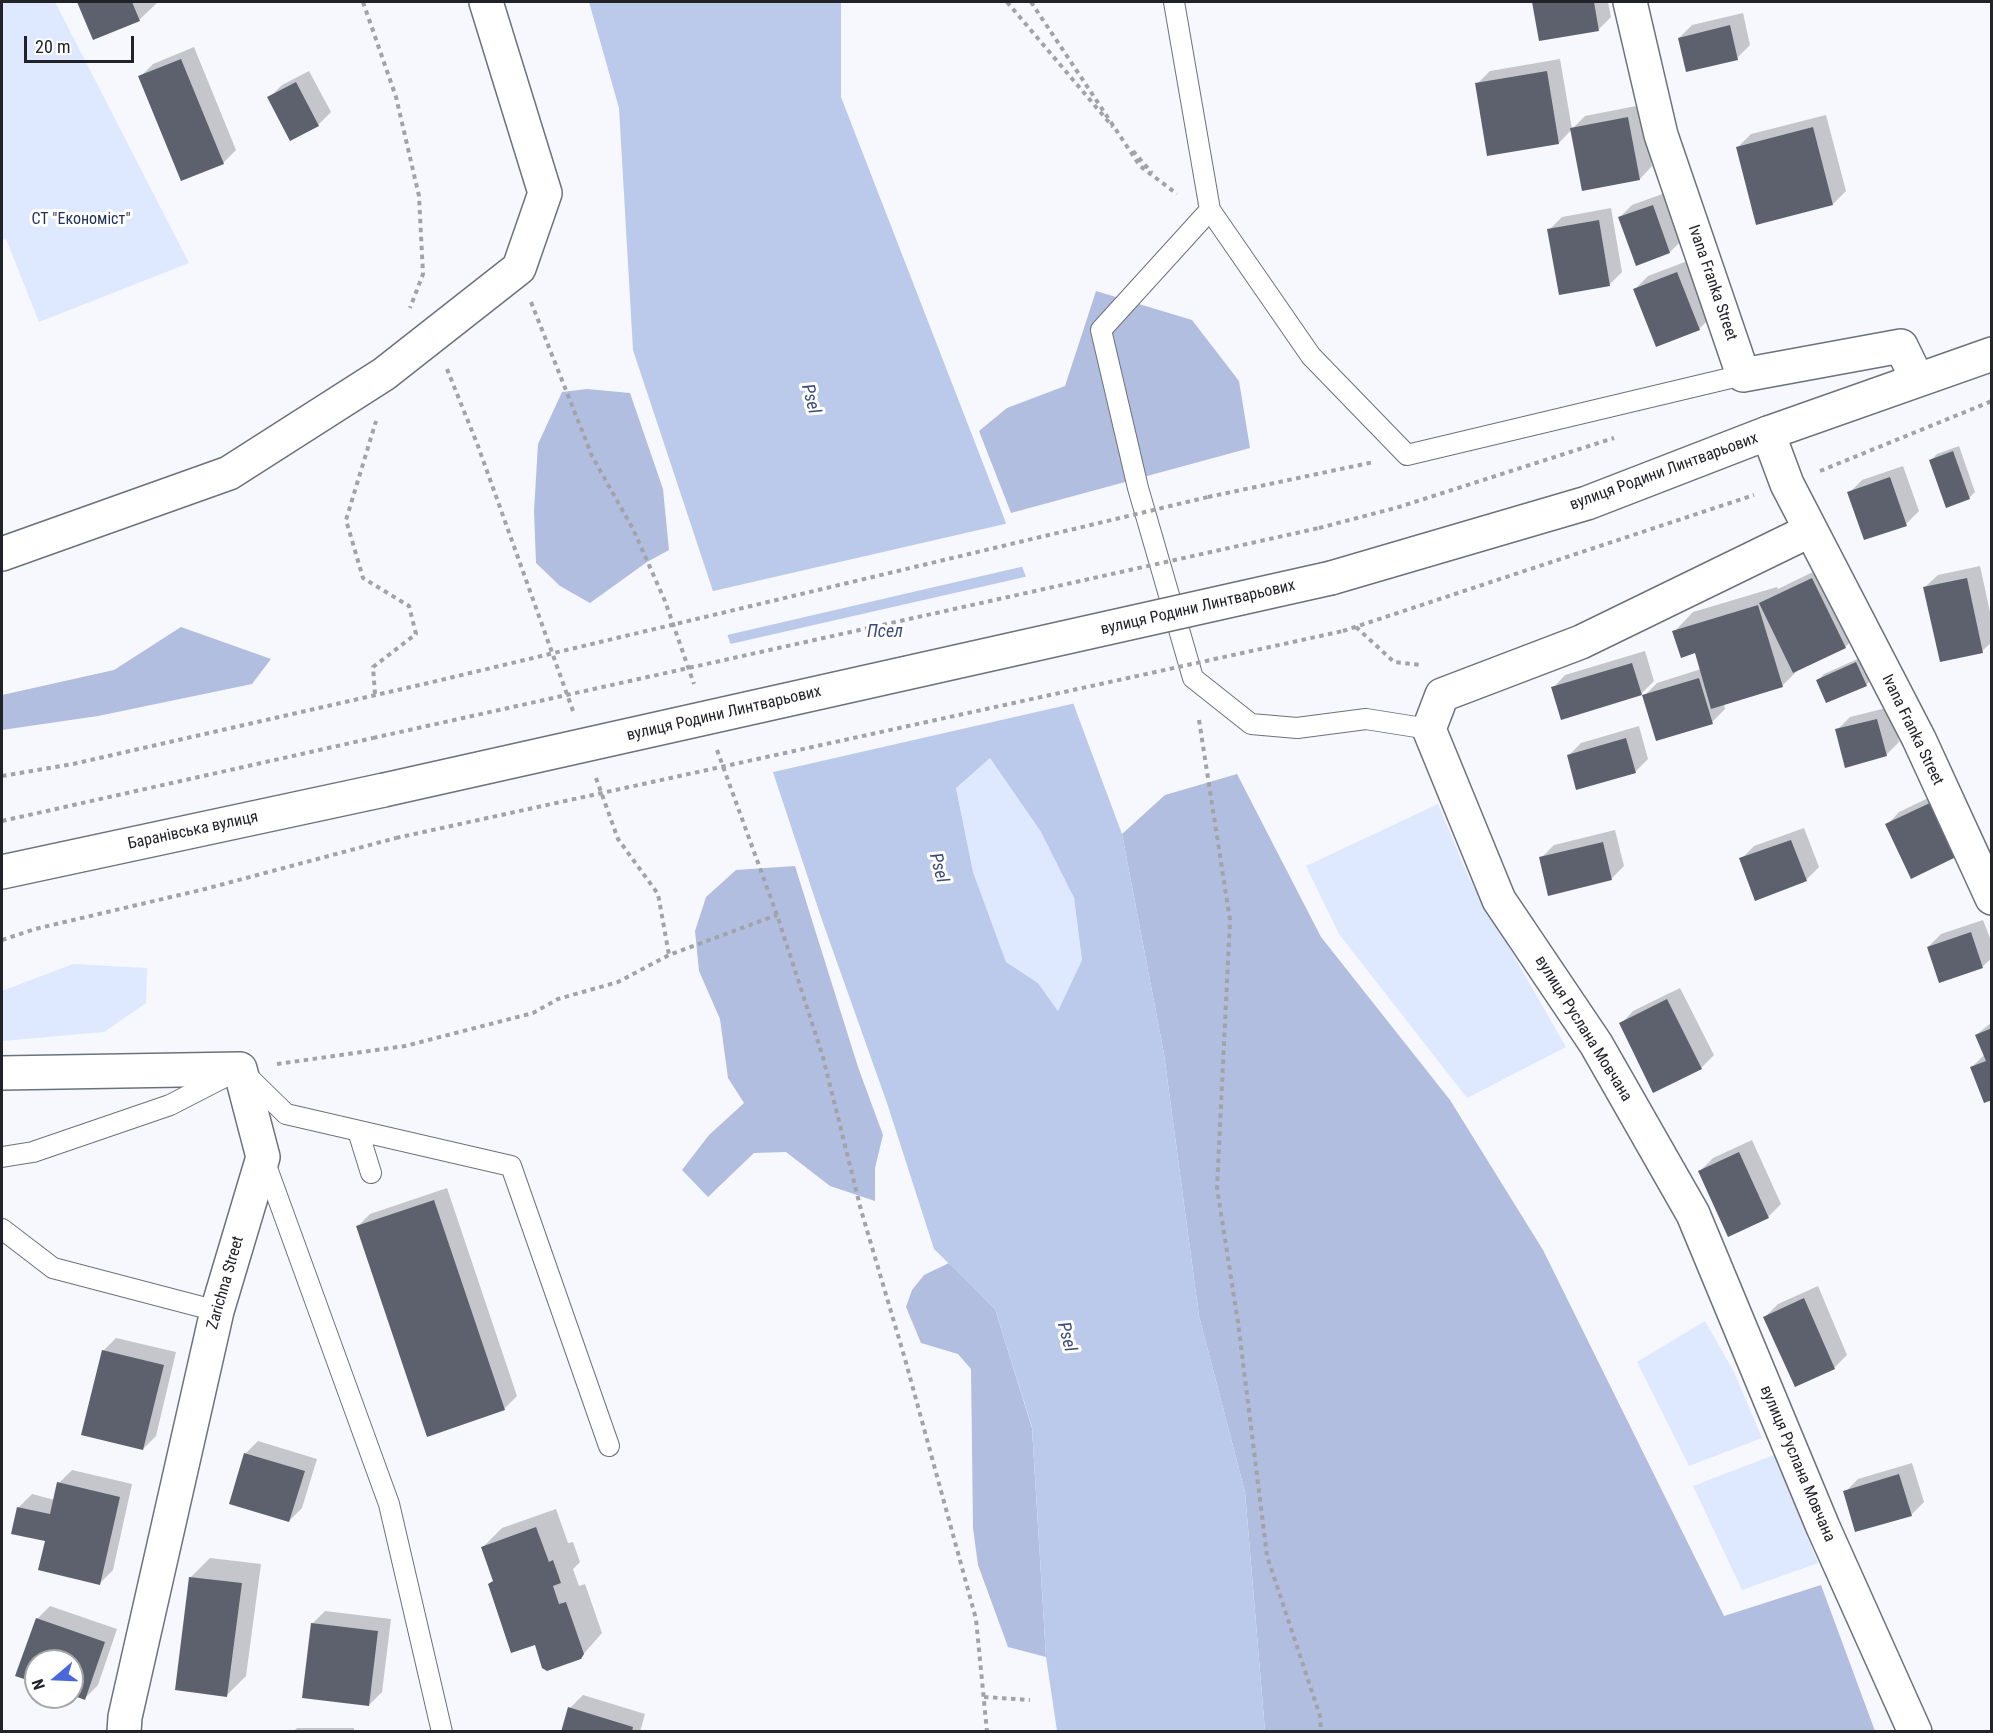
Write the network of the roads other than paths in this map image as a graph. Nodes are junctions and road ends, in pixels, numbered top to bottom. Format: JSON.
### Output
{"nodes":[{"id":1,"x":486,"y":2,"type":"edge"},
{"id":2,"x":1174,"y":2,"type":"edge"},
{"id":3,"x":1630,"y":2,"type":"edge"},
{"id":4,"x":1210,"y":210,"type":"junction"},
{"id":5,"x":1992,"y":354,"type":"edge"},
{"id":6,"x":1743,"y":375,"type":"junction"},
{"id":7,"x":1917,"y":380,"type":"junction"},
{"id":8,"x":1768,"y":433,"type":"junction"},
{"id":9,"x":1809,"y":531,"type":"junction"},
{"id":10,"x":2,"y":554,"type":"edge"},
{"id":11,"x":1429,"y":729,"type":"junction"},
{"id":12,"x":384,"y":790,"type":"joint"},
{"id":13,"x":2,"y":872,"type":"edge"},
{"id":14,"x":1992,"y":898,"type":"edge"},
{"id":15,"x":240,"y":1069,"type":"junction"},
{"id":16,"x":2,"y":1073,"type":"edge"},
{"id":17,"x":358,"y":1131,"type":"junction"},
{"id":18,"x":2,"y":1157,"type":"edge"},
{"id":19,"x":263,"y":1157,"type":"junction"},
{"id":20,"x":372,"y":1173,"type":"dead end"},
{"id":21,"x":2,"y":1229,"type":"edge"},
{"id":22,"x":217,"y":1311,"type":"junction"},
{"id":23,"x":609,"y":1446,"type":"dead end"},
{"id":24,"x":124,"y":1731,"type":"edge"},
{"id":25,"x":442,"y":1731,"type":"edge"},
{"id":26,"x":1915,"y":1731,"type":"edge"}],
"edges":[{"from":1,"to":10,"type":"street"},
{"from":2,"to":4,"type":"lane"},
{"from":3,"to":6,"type":"street","name":"Ivana Franka Street"},
{"from":4,"to":6,"type":"lane"},
{"from":4,"to":11,"type":"lane"},
{"from":5,"to":7,"type":"street","name":"вулиця Родини Линтварьових"},
{"from":6,"to":7,"type":"street"},
{"from":7,"to":8,"type":"street","name":"вулиця Родини Линтварьових"},
{"from":8,"to":9,"type":"street","name":"Ivana Franka Street"},
{"from":8,"to":12,"type":"street","name":"вулиця Родини Линтварьових","bridge":true},
{"from":9,"to":11,"type":"street"},
{"from":9,"to":14,"type":"street","name":"Ivana Franka Street"},
{"from":11,"to":26,"type":"street","name":"вулиця Руслана Мовчана"},
{"from":12,"to":13,"type":"street","name":"Баранівська вулиця"},
{"from":15,"to":16,"type":"street"},
{"from":15,"to":17,"type":"lane"},
{"from":15,"to":18,"type":"lane"},
{"from":15,"to":19,"type":"street"},
{"from":17,"to":20,"type":"lane"},
{"from":17,"to":23,"type":"lane"},
{"from":19,"to":22,"type":"street","name":"Zarichna Street"},
{"from":19,"to":25,"type":"lane"},
{"from":21,"to":22,"type":"lane"},
{"from":22,"to":24,"type":"street","name":"Zarichna Street"}]}
